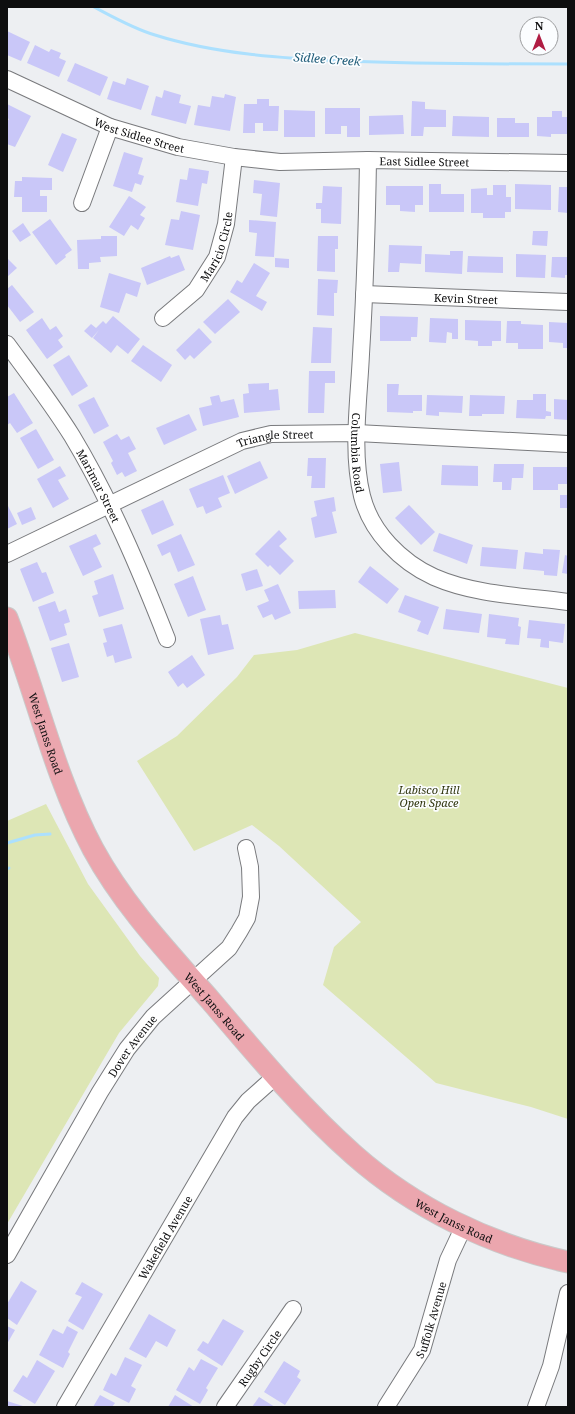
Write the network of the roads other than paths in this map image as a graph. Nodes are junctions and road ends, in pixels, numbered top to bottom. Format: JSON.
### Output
{"nodes":[{"id":1,"x":7,"y":79,"type":"edge"},
{"id":2,"x":110,"y":127,"type":"junction"},
{"id":3,"x":234,"y":157,"type":"junction"},
{"id":4,"x":368,"y":160,"type":"junction"},
{"id":5,"x":280,"y":162,"type":"joint"},
{"id":6,"x":568,"y":163,"type":"edge"},
{"id":7,"x":82,"y":203,"type":"dead end"},
{"id":8,"x":364,"y":294,"type":"junction"},
{"id":9,"x":568,"y":302,"type":"edge"},
{"id":10,"x":162,"y":318,"type":"dead end"},
{"id":11,"x":7,"y":344,"type":"edge"},
{"id":12,"x":357,"y":433,"type":"junction"},
{"id":13,"x":568,"y":444,"type":"edge"},
{"id":14,"x":108,"y":505,"type":"junction"},
{"id":15,"x":7,"y":554,"type":"edge"},
{"id":16,"x":568,"y":602,"type":"edge"},
{"id":17,"x":7,"y":618,"type":"edge"},
{"id":18,"x":167,"y":639,"type":"dead end"},
{"id":19,"x":246,"y":848,"type":"dead end"},
{"id":20,"x":193,"y":981,"type":"junction"},
{"id":21,"x":276,"y":1076,"type":"junction"},
{"id":22,"x":464,"y":1226,"type":"junction"},
{"id":23,"x":7,"y":1255,"type":"edge"},
{"id":24,"x":568,"y":1262,"type":"edge"},
{"id":25,"x":568,"y":1293,"type":"edge"},
{"id":26,"x":293,"y":1309,"type":"dead end"},
{"id":27,"x":65,"y":1407,"type":"edge"},
{"id":28,"x":225,"y":1407,"type":"edge"},
{"id":29,"x":386,"y":1407,"type":"edge"},
{"id":30,"x":536,"y":1407,"type":"edge"}],
"edges":[{"from":1,"to":2,"type":"street","name":"West Sidlee Street"},
{"from":2,"to":3,"type":"street","name":"West Sidlee Street"},
{"from":2,"to":7,"type":"street"},
{"from":3,"to":5,"type":"street","name":"West Sidlee Street"},
{"from":3,"to":10,"type":"street","name":"Maricio Circle"},
{"from":4,"to":5,"type":"street","name":"East Sidlee Street"},
{"from":4,"to":6,"type":"street","name":"East Sidlee Street"},
{"from":4,"to":8,"type":"street","name":"Columbia Road"},
{"from":8,"to":9,"type":"street","name":"Kevin Street"},
{"from":8,"to":12,"type":"street","name":"Columbia Road"},
{"from":11,"to":14,"type":"street","name":"Marimar Street"},
{"from":12,"to":13,"type":"street","name":"Triangle Street"},
{"from":12,"to":14,"type":"street","name":"Triangle Street"},
{"from":12,"to":16,"type":"street","name":"Columbia Road"},
{"from":14,"to":15,"type":"street","name":"Triangle Street"},
{"from":14,"to":18,"type":"street","name":"Marimar Street"},
{"from":17,"to":20,"type":"main road","name":"West Janss Road"},
{"from":19,"to":20,"type":"street","name":"Dover Avenue"},
{"from":20,"to":21,"type":"main road","name":"West Janss Road"},
{"from":20,"to":23,"type":"street","name":"Dover Avenue"},
{"from":21,"to":22,"type":"main road","name":"West Janss Road"},
{"from":21,"to":27,"type":"street","name":"Wakefield Avenue"},
{"from":22,"to":24,"type":"main road","name":"West Janss Road"},
{"from":22,"to":29,"type":"street","name":"Suffolk Avenue"},
{"from":25,"to":30,"type":"street"},
{"from":26,"to":28,"type":"street","name":"Rugby Circle"}]}
